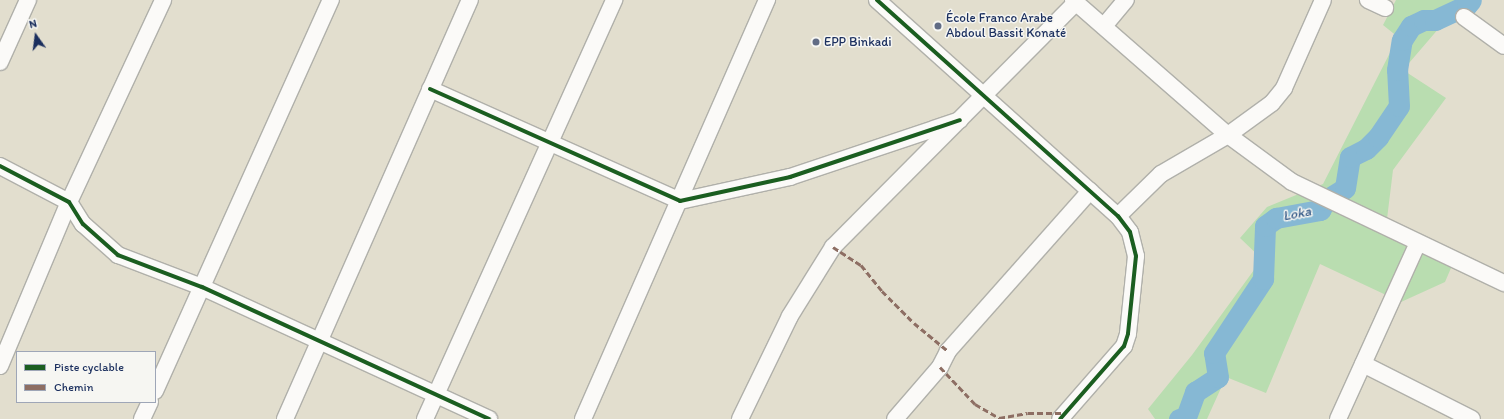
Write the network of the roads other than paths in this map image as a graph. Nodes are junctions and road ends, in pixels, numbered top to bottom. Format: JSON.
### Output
{"nodes":[{"id":1,"x":28,"y":0,"type":"edge"},
{"id":2,"x":163,"y":0,"type":"edge"},
{"id":3,"x":331,"y":0,"type":"edge"},
{"id":4,"x":470,"y":0,"type":"edge"},
{"id":5,"x":614,"y":0,"type":"edge"},
{"id":6,"x":767,"y":0,"type":"edge"},
{"id":7,"x":878,"y":0,"type":"edge"},
{"id":8,"x":1126,"y":0,"type":"edge"},
{"id":9,"x":1323,"y":0,"type":"edge"},
{"id":10,"x":1368,"y":0,"type":"edge"},
{"id":11,"x":1075,"y":1,"type":"edge"},
{"id":12,"x":1385,"y":8,"type":"dead end"},
{"id":13,"x":1464,"y":17,"type":"dead end"},
{"id":14,"x":1104,"y":26,"type":"junction"},
{"id":15,"x":1504,"y":46,"type":"edge"},
{"id":16,"x":0,"y":62,"type":"edge"},
{"id":17,"x":430,"y":89,"type":"junction"},
{"id":18,"x":984,"y":97,"type":"junction"},
{"id":19,"x":960,"y":120,"type":"junction"},
{"id":20,"x":1228,"y":135,"type":"junction"},
{"id":21,"x":549,"y":143,"type":"junction"},
{"id":22,"x":0,"y":166,"type":"edge"},
{"id":23,"x":1090,"y":190,"type":"junction"},
{"id":24,"x":680,"y":201,"type":"junction"},
{"id":25,"x":69,"y":202,"type":"junction"},
{"id":26,"x":1118,"y":216,"type":"junction"},
{"id":27,"x":1418,"y":243,"type":"junction"},
{"id":28,"x":1504,"y":283,"type":"edge"},
{"id":29,"x":202,"y":287,"type":"junction"},
{"id":30,"x":320,"y":341,"type":"junction"},
{"id":31,"x":1363,"y":364,"type":"junction"},
{"id":32,"x":0,"y":366,"type":"edge"},
{"id":33,"x":156,"y":389,"type":"edge"},
{"id":34,"x":436,"y":394,"type":"junction"},
{"id":35,"x":150,"y":403,"type":"edge"},
{"id":36,"x":142,"y":419,"type":"edge"},
{"id":37,"x":285,"y":419,"type":"edge"},
{"id":38,"x":425,"y":419,"type":"edge"},
{"id":39,"x":489,"y":419,"type":"edge"},
{"id":40,"x":583,"y":419,"type":"edge"},
{"id":41,"x":740,"y":419,"type":"edge"},
{"id":42,"x":895,"y":419,"type":"edge"},
{"id":43,"x":1060,"y":419,"type":"edge"},
{"id":44,"x":1338,"y":419,"type":"edge"},
{"id":45,"x":1472,"y":419,"type":"edge"}],
"edges":[{"from":1,"to":16,"type":"street"},
{"from":2,"to":25,"type":"street"},
{"from":3,"to":29,"type":"street"},
{"from":4,"to":17,"type":"street"},
{"from":5,"to":21,"type":"street"},
{"from":6,"to":24,"type":"street"},
{"from":7,"to":18,"type":"street"},
{"from":8,"to":14,"type":"street"},
{"from":9,"to":20,"type":"street"},
{"from":10,"to":12,"type":"street"},
{"from":11,"to":14,"type":"street"},
{"from":11,"to":18,"type":"street"},
{"from":13,"to":15,"type":"street"},
{"from":14,"to":20,"type":"street"},
{"from":17,"to":21,"type":"street"},
{"from":17,"to":30,"type":"street"},
{"from":18,"to":19,"type":"street"},
{"from":18,"to":23,"type":"street"},
{"from":19,"to":24,"type":"street"},
{"from":19,"to":41,"type":"street"},
{"from":20,"to":26,"type":"street"},
{"from":20,"to":27,"type":"street"},
{"from":21,"to":24,"type":"street"},
{"from":21,"to":34,"type":"street"},
{"from":22,"to":25,"type":"street"},
{"from":23,"to":26,"type":"street"},
{"from":23,"to":42,"type":"street"},
{"from":24,"to":40,"type":"street"},
{"from":25,"to":29,"type":"street"},
{"from":25,"to":32,"type":"street"},
{"from":26,"to":43,"type":"street"},
{"from":27,"to":28,"type":"street"},
{"from":27,"to":31,"type":"street"},
{"from":29,"to":30,"type":"street"},
{"from":29,"to":33,"type":"street"},
{"from":30,"to":34,"type":"street"},
{"from":30,"to":37,"type":"street"},
{"from":31,"to":44,"type":"street"},
{"from":31,"to":45,"type":"street"},
{"from":34,"to":38,"type":"street"},
{"from":34,"to":39,"type":"street"},
{"from":35,"to":36,"type":"street"}]}
